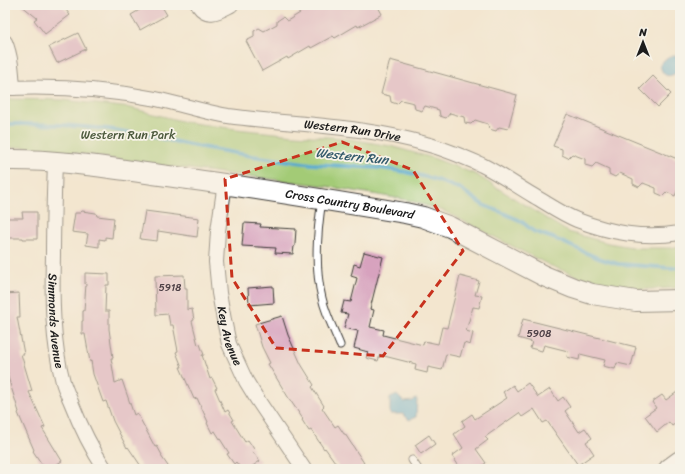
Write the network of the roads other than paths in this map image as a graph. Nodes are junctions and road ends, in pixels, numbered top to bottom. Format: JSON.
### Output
{"nodes":[{"id":1,"x":231,"y":5,"type":"edge"},
{"id":2,"x":202,"y":9,"type":"edge"},
{"id":3,"x":5,"y":42,"type":"edge"},
{"id":4,"x":9,"y":88,"type":"edge"},
{"id":5,"x":5,"y":160,"type":"edge"},
{"id":6,"x":54,"y":161,"type":"junction"},
{"id":7,"x":225,"y":184,"type":"junction"},
{"id":8,"x":322,"y":199,"type":"junction"},
{"id":9,"x":680,"y":233,"type":"edge"},
{"id":10,"x":680,"y":300,"type":"edge"},
{"id":11,"x":340,"y":345,"type":"dead end"},
{"id":12,"x":412,"y":460,"type":"dead end"},
{"id":13,"x":680,"y":461,"type":"edge"},
{"id":14,"x":105,"y":469,"type":"edge"},
{"id":15,"x":304,"y":469,"type":"edge"},
{"id":16,"x":418,"y":469,"type":"edge"},
{"id":17,"x":669,"y":469,"type":"edge"}],
"edges":[{"from":1,"to":2,"type":"street"},
{"from":3,"to":4,"type":"street"},
{"from":4,"to":9,"type":"street","name":"Western Run Drive"},
{"from":5,"to":6,"type":"main road","name":"Cross Country Boulevard"},
{"from":6,"to":7,"type":"main road","name":"Cross Country Boulevard"},
{"from":6,"to":14,"type":"street","name":"Simmonds Avenue"},
{"from":7,"to":8,"type":"main road","name":"Cross Country Boulevard"},
{"from":7,"to":15,"type":"street","name":"Key Avenue"},
{"from":8,"to":10,"type":"main road","name":"Cross Country Boulevard"},
{"from":8,"to":11,"type":"lane"},
{"from":12,"to":16,"type":"lane"},
{"from":13,"to":17,"type":"main road"}]}
